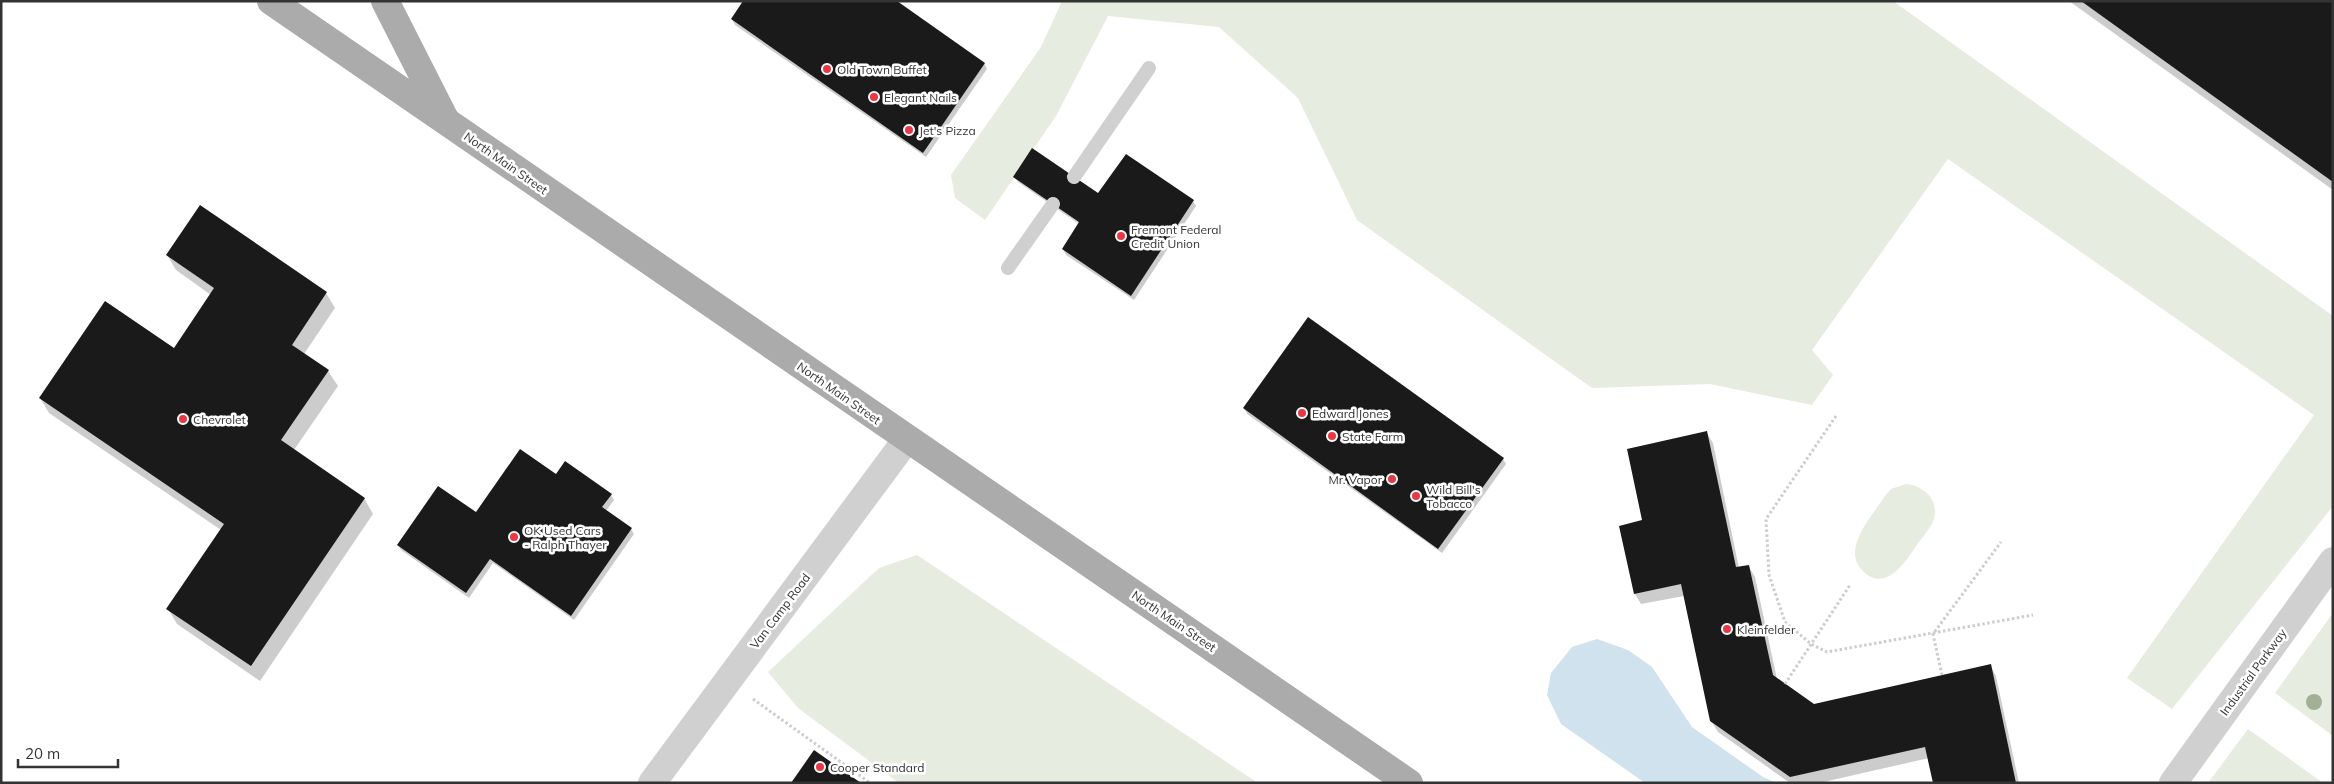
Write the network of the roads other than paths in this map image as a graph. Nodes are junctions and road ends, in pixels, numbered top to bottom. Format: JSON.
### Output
{"nodes":[{"id":1,"x":271,"y":1,"type":"edge"},
{"id":2,"x":385,"y":1,"type":"edge"},
{"id":3,"x":1149,"y":68,"type":"dead end"},
{"id":4,"x":447,"y":122,"type":"junction"},
{"id":5,"x":1074,"y":177,"type":"dead end"},
{"id":6,"x":1053,"y":204,"type":"dead end"},
{"id":7,"x":1008,"y":268,"type":"dead end"},
{"id":8,"x":907,"y":440,"type":"junction"},
{"id":9,"x":2333,"y":561,"type":"edge"},
{"id":10,"x":652,"y":783,"type":"edge"},
{"id":11,"x":1409,"y":783,"type":"edge"},
{"id":12,"x":2173,"y":783,"type":"edge"}],
"edges":[{"from":1,"to":4,"type":"main road","name":"North Main Street"},
{"from":2,"to":4,"type":"main road"},
{"from":3,"to":5,"type":"lane"},
{"from":4,"to":8,"type":"main road","name":"North Main Street"},
{"from":6,"to":7,"type":"lane"},
{"from":8,"to":10,"type":"street","name":"Van Camp Road"},
{"from":8,"to":11,"type":"main road","name":"North Main Street"},
{"from":9,"to":12,"type":"street","name":"Industrial Parkway"}]}
